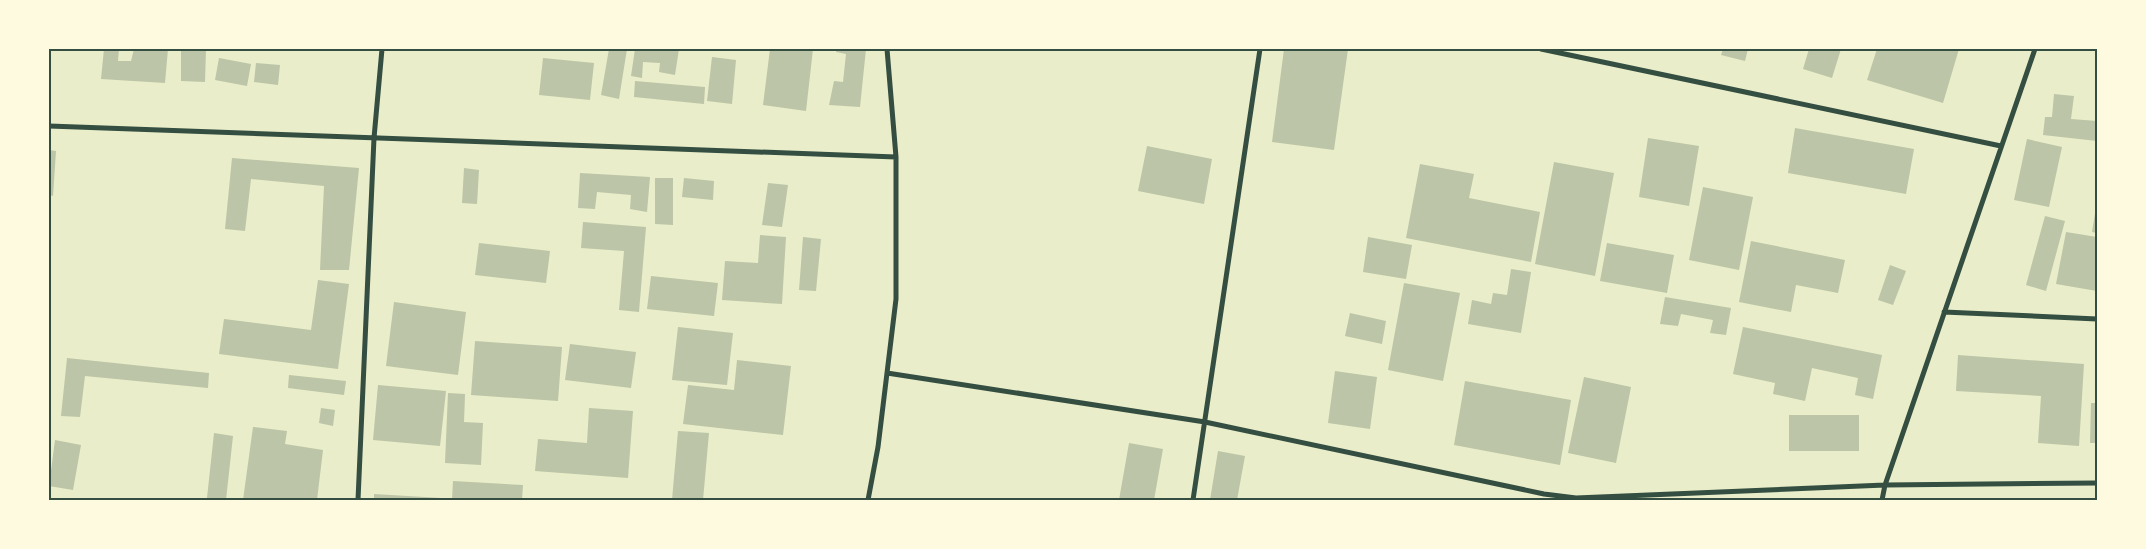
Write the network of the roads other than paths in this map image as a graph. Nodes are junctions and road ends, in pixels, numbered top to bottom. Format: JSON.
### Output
{"nodes":[{"id":1,"x":382,"y":49,"type":"edge"},
{"id":2,"x":888,"y":49,"type":"edge"},
{"id":3,"x":1260,"y":49,"type":"edge"},
{"id":4,"x":1542,"y":49,"type":"edge"},
{"id":5,"x":2035,"y":49,"type":"edge"},
{"id":6,"x":49,"y":126,"type":"edge"},
{"id":7,"x":374,"y":138,"type":"junction"},
{"id":8,"x":2001,"y":146,"type":"junction"},
{"id":9,"x":896,"y":157,"type":"junction"},
{"id":10,"x":1944,"y":312,"type":"junction"},
{"id":11,"x":2097,"y":319,"type":"edge"},
{"id":12,"x":887,"y":373,"type":"junction"},
{"id":13,"x":1205,"y":422,"type":"junction"},
{"id":14,"x":2097,"y":483,"type":"edge"},
{"id":15,"x":1885,"y":485,"type":"junction"},
{"id":16,"x":358,"y":500,"type":"edge"},
{"id":17,"x":868,"y":500,"type":"edge"},
{"id":18,"x":1193,"y":500,"type":"edge"},
{"id":19,"x":1882,"y":500,"type":"edge"}],
"edges":[{"from":1,"to":7,"type":"street"},
{"from":2,"to":9,"type":"street"},
{"from":3,"to":13,"type":"street"},
{"from":4,"to":8,"type":"street"},
{"from":5,"to":8,"type":"street"},
{"from":6,"to":7,"type":"street"},
{"from":7,"to":9,"type":"street"},
{"from":7,"to":16,"type":"street"},
{"from":8,"to":10,"type":"street"},
{"from":9,"to":12,"type":"street"},
{"from":10,"to":11,"type":"street"},
{"from":10,"to":15,"type":"street"},
{"from":12,"to":13,"type":"street"},
{"from":12,"to":17,"type":"street"},
{"from":13,"to":15,"type":"street"},
{"from":13,"to":18,"type":"street"},
{"from":14,"to":15,"type":"street"},
{"from":15,"to":19,"type":"street"}]}
